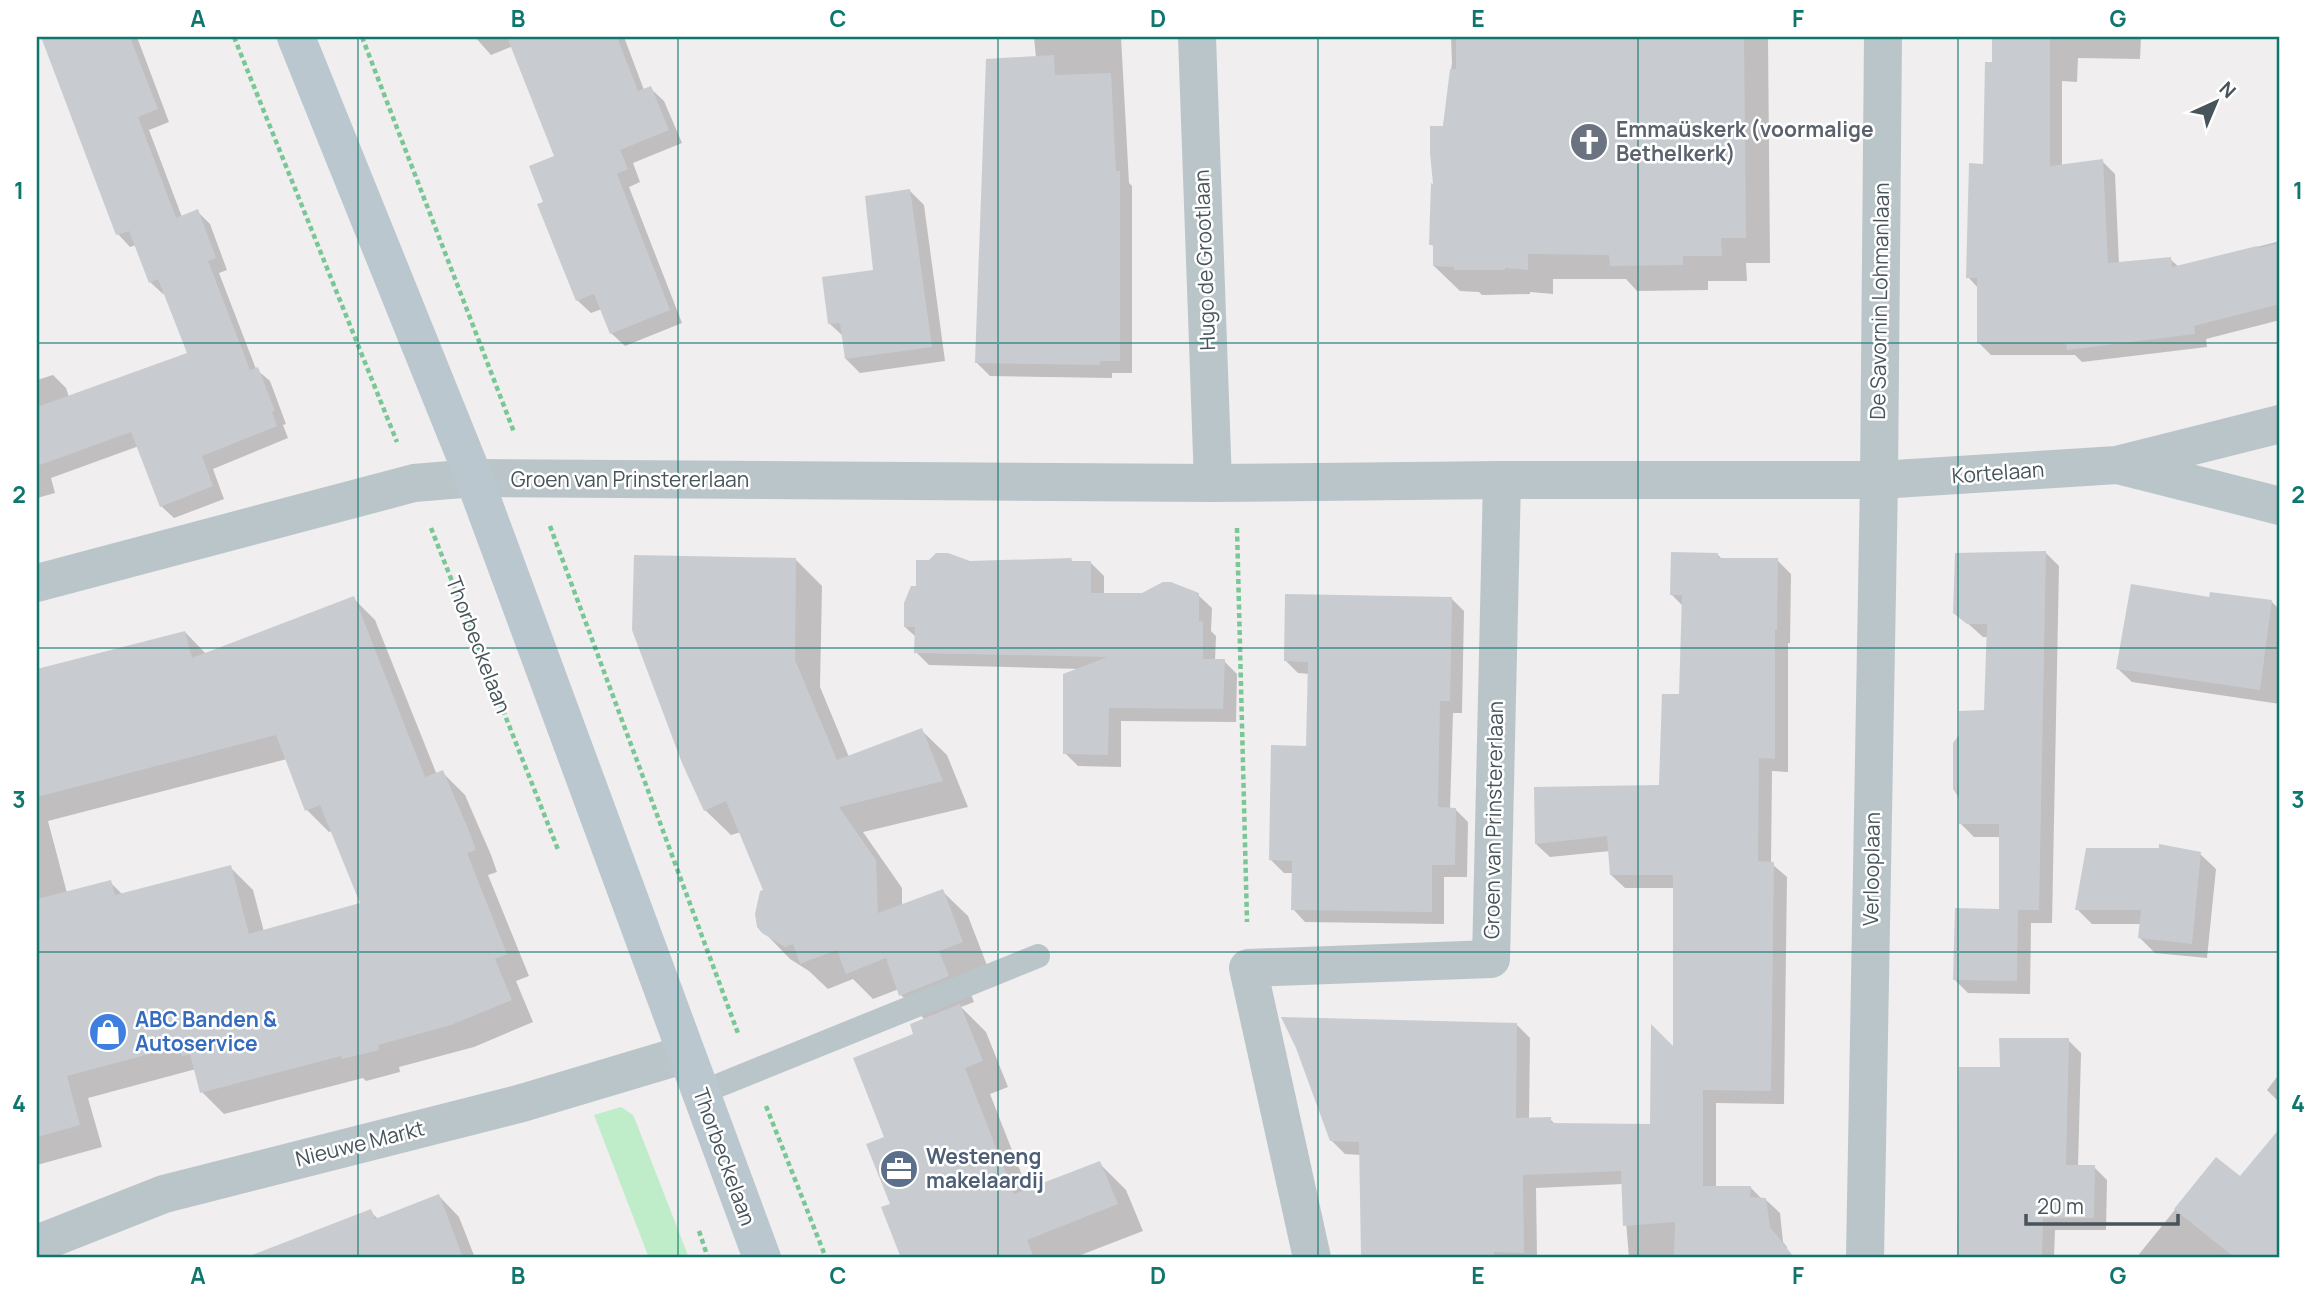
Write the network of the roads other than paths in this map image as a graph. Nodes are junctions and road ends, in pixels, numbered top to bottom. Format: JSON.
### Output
{"nodes":[{"id":1,"x":296,"y":37,"type":"edge"},
{"id":2,"x":1197,"y":37,"type":"edge"},
{"id":3,"x":1883,"y":37,"type":"edge"},
{"id":4,"x":2280,"y":424,"type":"edge"},
{"id":5,"x":2117,"y":465,"type":"junction"},
{"id":6,"x":474,"y":478,"type":"junction"},
{"id":7,"x":1502,"y":480,"type":"junction"},
{"id":8,"x":1879,"y":481,"type":"junction"},
{"id":9,"x":1225,"y":483,"type":"junction"},
{"id":10,"x":2280,"y":506,"type":"edge"},
{"id":11,"x":37,"y":583,"type":"edge"},
{"id":12,"x":1038,"y":956,"type":"dead end"},
{"id":13,"x":686,"y":1054,"type":"junction"},
{"id":14,"x":700,"y":1093,"type":"junction"},
{"id":15,"x":37,"y":1244,"type":"edge"},
{"id":16,"x":762,"y":1258,"type":"edge"},
{"id":17,"x":1312,"y":1258,"type":"edge"},
{"id":18,"x":1865,"y":1258,"type":"edge"}],
"edges":[{"from":1,"to":6,"type":"main road","name":"Thorbeckelaan"},
{"from":2,"to":9,"type":"street","name":"Hugo de Grootlaan"},
{"from":3,"to":8,"type":"street","name":"De Savornin Lohmanlaan"},
{"from":4,"to":5,"type":"street","name":"Kortelaan"},
{"from":5,"to":8,"type":"street","name":"Kortelaan"},
{"from":5,"to":10,"type":"street","name":"Kortelaan"},
{"from":6,"to":9,"type":"street","name":"Groen van Prinstererlaan"},
{"from":6,"to":11,"type":"street","name":"Groen van Prinstererlaan"},
{"from":6,"to":13,"type":"main road","name":"Thorbeckelaan"},
{"from":7,"to":8,"type":"street","name":"Groen van Prinstererlaan"},
{"from":7,"to":9,"type":"street","name":"Groen van Prinstererlaan"},
{"from":7,"to":17,"type":"street","name":"Groen van Prinstererlaan"},
{"from":8,"to":18,"type":"street","name":"Verlooplaan"},
{"from":12,"to":14,"type":"lane"},
{"from":13,"to":14,"type":"main road","name":"Thorbeckelaan"},
{"from":13,"to":15,"type":"street","name":"Nieuwe Markt"},
{"from":14,"to":16,"type":"main road","name":"Thorbeckelaan"}]}
